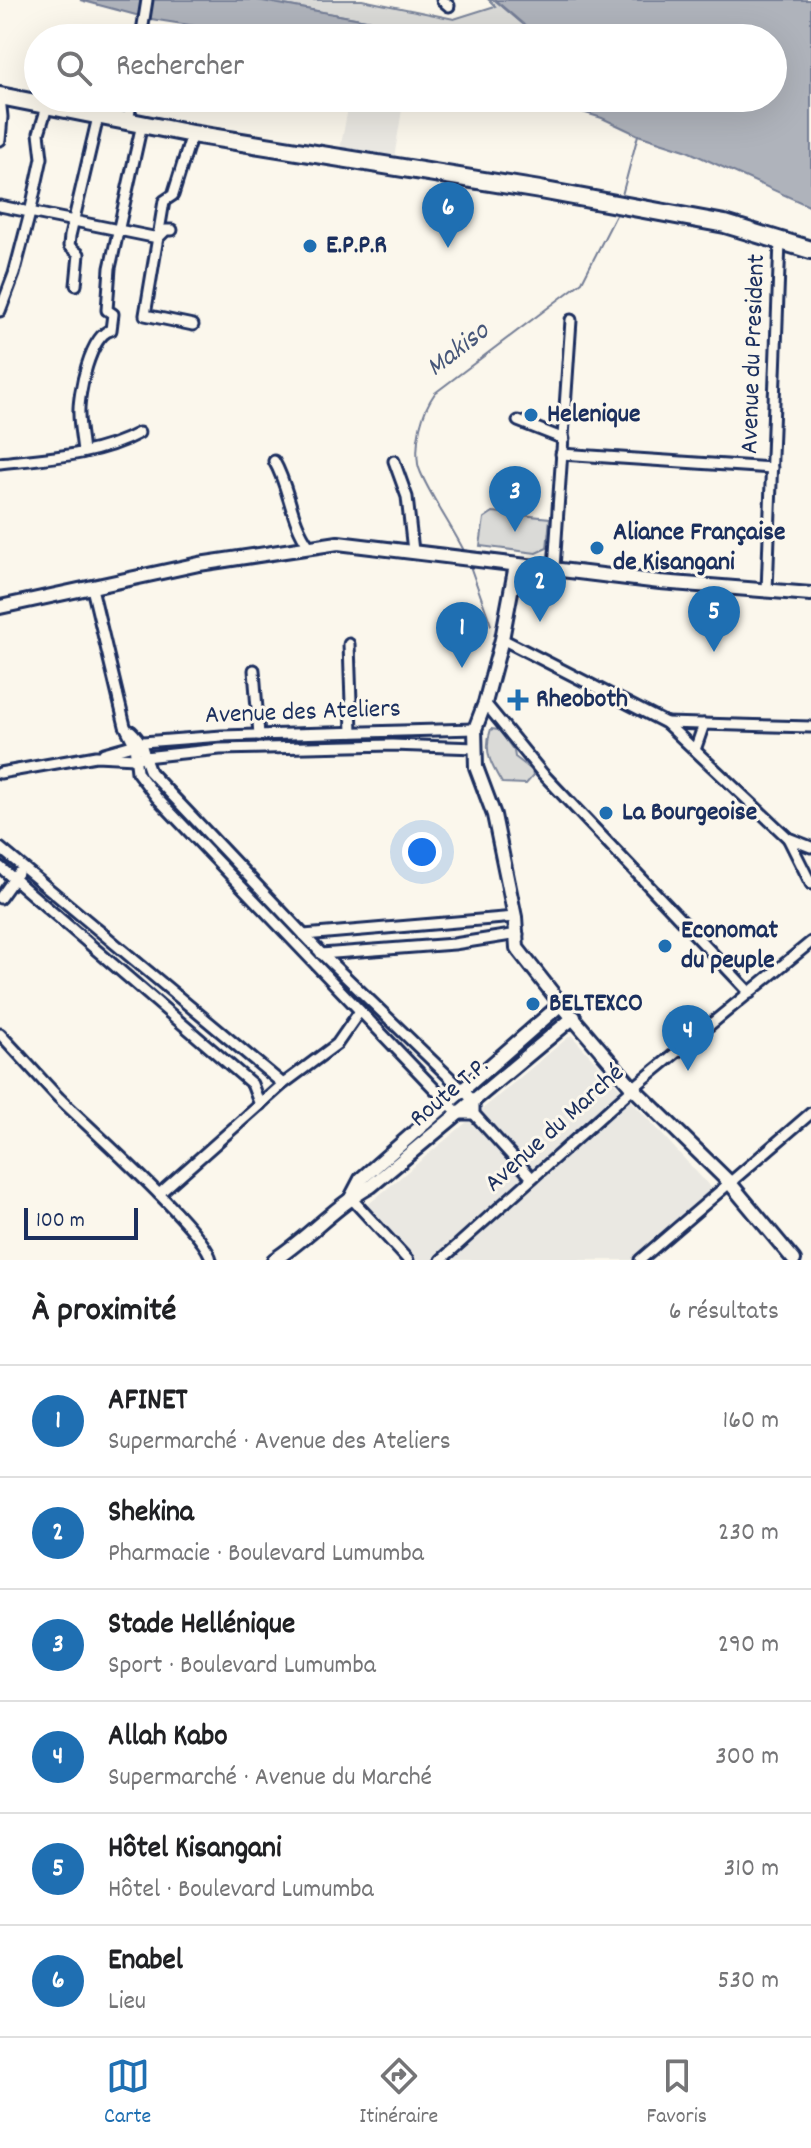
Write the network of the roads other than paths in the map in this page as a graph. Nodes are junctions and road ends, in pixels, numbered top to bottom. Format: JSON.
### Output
{"nodes":[{"id":1,"x":147,"y":2,"type":"edge"},
{"id":2,"x":143,"y":24,"type":"edge"},
{"id":3,"x":0,"y":96,"type":"edge"},
{"id":4,"x":24,"y":102,"type":"edge"},
{"id":5,"x":45,"y":112,"type":"edge"},
{"id":6,"x":72,"y":112,"type":"edge"},
{"id":7,"x":134,"y":112,"type":"edge"},
{"id":8,"x":98,"y":117,"type":"junction"},
{"id":9,"x":135,"y":123,"type":"junction"},
{"id":10,"x":192,"y":134,"type":"junction"},
{"id":11,"x":0,"y":140,"type":"edge"},
{"id":12,"x":0,"y":206,"type":"edge"},
{"id":13,"x":30,"y":213,"type":"junction"},
{"id":14,"x":75,"y":220,"type":"junction"},
{"id":15,"x":120,"y":230,"type":"junction"},
{"id":16,"x":172,"y":230,"type":"dead end"},
{"id":17,"x":158,"y":238,"type":"junction"},
{"id":18,"x":780,"y":241,"type":"junction"},
{"id":19,"x":811,"y":250,"type":"edge"},
{"id":20,"x":76,"y":285,"type":"dead end"},
{"id":21,"x":0,"y":311,"type":"edge"},
{"id":22,"x":571,"y":320,"type":"dead end"},
{"id":23,"x":193,"y":325,"type":"dead end"},
{"id":24,"x":518,"y":421,"type":"dead end"},
{"id":25,"x":139,"y":433,"type":"dead end"},
{"id":26,"x":564,"y":439,"type":"junction"},
{"id":27,"x":83,"y":452,"type":"junction"},
{"id":28,"x":561,"y":454,"type":"junction"},
{"id":29,"x":274,"y":461,"type":"dead end"},
{"id":30,"x":394,"y":461,"type":"dead end"},
{"id":31,"x":0,"y":462,"type":"edge"},
{"id":32,"x":772,"y":468,"type":"junction"},
{"id":33,"x":309,"y":546,"type":"junction"},
{"id":34,"x":413,"y":551,"type":"junction"},
{"id":35,"x":516,"y":565,"type":"junction"},
{"id":36,"x":554,"y":568,"type":"junction"},
{"id":37,"x":92,"y":588,"type":"junction"},
{"id":38,"x":767,"y":591,"type":"junction"},
{"id":39,"x":811,"y":594,"type":"edge"},
{"id":40,"x":0,"y":607,"type":"edge"},
{"id":41,"x":502,"y":639,"type":"junction"},
{"id":42,"x":349,"y":644,"type":"dead end"},
{"id":43,"x":254,"y":670,"type":"dead end"},
{"id":44,"x":485,"y":703,"type":"junction"},
{"id":45,"x":666,"y":723,"type":"junction"},
{"id":46,"x":704,"y":724,"type":"junction"},
{"id":47,"x":811,"y":727,"type":"edge"},
{"id":48,"x":475,"y":729,"type":"junction"},
{"id":49,"x":352,"y":732,"type":"junction"},
{"id":50,"x":259,"y":735,"type":"junction"},
{"id":51,"x":138,"y":743,"type":"junction"},
{"id":52,"x":476,"y":748,"type":"junction"},
{"id":53,"x":695,"y":750,"type":"junction"},
{"id":54,"x":96,"y":756,"type":"junction"},
{"id":55,"x":140,"y":757,"type":"junction"},
{"id":56,"x":0,"y":773,"type":"edge"},
{"id":57,"x":788,"y":838,"type":"junction"},
{"id":58,"x":811,"y":847,"type":"edge"},
{"id":59,"x":0,"y":848,"type":"edge"},
{"id":60,"x":0,"y":867,"type":"edge"},
{"id":61,"x":23,"y":867,"type":"junction"},
{"id":62,"x":15,"y":878,"type":"junction"},
{"id":63,"x":811,"y":884,"type":"edge"},
{"id":64,"x":0,"y":898,"type":"edge"},
{"id":65,"x":515,"y":917,"type":"junction"},
{"id":66,"x":518,"y":934,"type":"junction"},
{"id":67,"x":306,"y":935,"type":"junction"},
{"id":68,"x":288,"y":936,"type":"junction"},
{"id":69,"x":811,"y":942,"type":"edge"},
{"id":70,"x":305,"y":954,"type":"junction"},
{"id":71,"x":322,"y":954,"type":"junction"},
{"id":72,"x":750,"y":993,"type":"junction"},
{"id":73,"x":561,"y":1004,"type":"junction"},
{"id":74,"x":360,"y":1011,"type":"junction"},
{"id":75,"x":574,"y":1017,"type":"junction"},
{"id":76,"x":212,"y":1025,"type":"junction"},
{"id":77,"x":0,"y":1034,"type":"edge"},
{"id":78,"x":198,"y":1037,"type":"junction"},
{"id":79,"x":283,"y":1084,"type":"junction"},
{"id":80,"x":633,"y":1088,"type":"junction"},
{"id":81,"x":463,"y":1089,"type":"junction"},
{"id":82,"x":448,"y":1103,"type":"junction"},
{"id":83,"x":260,"y":1105,"type":"junction"},
{"id":84,"x":474,"y":1107,"type":"junction"},
{"id":85,"x":811,"y":1113,"type":"edge"},
{"id":86,"x":460,"y":1114,"type":"junction"},
{"id":87,"x":532,"y":1178,"type":"junction"},
{"id":88,"x":729,"y":1182,"type":"junction"},
{"id":89,"x":159,"y":1194,"type":"junction"},
{"id":90,"x":351,"y":1198,"type":"junction"},
{"id":91,"x":211,"y":1260,"type":"edge"},
{"id":92,"x":274,"y":1260,"type":"edge"},
{"id":93,"x":408,"y":1260,"type":"edge"},
{"id":94,"x":441,"y":1260,"type":"edge"},
{"id":95,"x":640,"y":1260,"type":"edge"},
{"id":96,"x":794,"y":1260,"type":"edge"}],
"edges":[{"from":1,"to":2,"type":"street"},
{"from":3,"to":4,"type":"highway"},
{"from":3,"to":11,"type":"street"},
{"from":5,"to":13,"type":"street"},
{"from":6,"to":8,"type":"highway"},
{"from":7,"to":9,"type":"street"},
{"from":8,"to":9,"type":"highway"},
{"from":8,"to":14,"type":"street"},
{"from":9,"to":10,"type":"highway"},
{"from":9,"to":15,"type":"street"},
{"from":10,"to":17,"type":"street"},
{"from":10,"to":18,"type":"highway"},
{"from":12,"to":13,"type":"street"},
{"from":13,"to":14,"type":"street"},
{"from":13,"to":21,"type":"street"},
{"from":14,"to":15,"type":"street"},
{"from":14,"to":20,"type":"street"},
{"from":15,"to":17,"type":"street"},
{"from":15,"to":27,"type":"street"},
{"from":16,"to":17,"type":"street"},
{"from":17,"to":23,"type":"street"},
{"from":18,"to":19,"type":"highway"},
{"from":18,"to":32,"type":"street","name":"Avenue du President"},
{"from":22,"to":26,"type":"street"},
{"from":24,"to":26,"type":"street"},
{"from":25,"to":27,"type":"street"},
{"from":26,"to":28,"type":"street"},
{"from":27,"to":31,"type":"street"},
{"from":28,"to":32,"type":"street","name":"Avenue du President"},
{"from":28,"to":36,"type":"street"},
{"from":29,"to":33,"type":"street"},
{"from":30,"to":34,"type":"street"},
{"from":32,"to":38,"type":"street","name":"Avenue du President"},
{"from":33,"to":34,"type":"street"},
{"from":33,"to":37,"type":"street"},
{"from":34,"to":35,"type":"street"},
{"from":35,"to":36,"type":"street"},
{"from":35,"to":41,"type":"street"},
{"from":36,"to":38,"type":"street"},
{"from":37,"to":40,"type":"street"},
{"from":37,"to":51,"type":"street"},
{"from":38,"to":39,"type":"street"},
{"from":41,"to":44,"type":"street"},
{"from":41,"to":45,"type":"street"},
{"from":42,"to":49,"type":"street"},
{"from":43,"to":50,"type":"street"},
{"from":44,"to":48,"type":"street"},
{"from":44,"to":72,"type":"street"},
{"from":45,"to":46,"type":"street"},
{"from":45,"to":53,"type":"street"},
{"from":46,"to":47,"type":"street"},
{"from":46,"to":53,"type":"street"},
{"from":48,"to":49,"type":"street","name":"Avenue des Ateliers"},
{"from":48,"to":52,"type":"street"},
{"from":49,"to":50,"type":"street","name":"Avenue des Ateliers"},
{"from":50,"to":51,"type":"street","name":"Avenue des Ateliers"},
{"from":51,"to":54,"type":"street","name":"Avenue des Ateliers"},
{"from":51,"to":55,"type":"street"},
{"from":52,"to":55,"type":"street"},
{"from":52,"to":65,"type":"street"},
{"from":53,"to":57,"type":"street"},
{"from":54,"to":55,"type":"street"},
{"from":54,"to":56,"type":"street"},
{"from":55,"to":67,"type":"street"},
{"from":55,"to":68,"type":"street"},
{"from":57,"to":58,"type":"street"},
{"from":57,"to":63,"type":"street"},
{"from":59,"to":61,"type":"street"},
{"from":60,"to":62,"type":"street"},
{"from":61,"to":62,"type":"street"},
{"from":61,"to":76,"type":"street"},
{"from":62,"to":64,"type":"street"},
{"from":62,"to":78,"type":"street"},
{"from":65,"to":66,"type":"street"},
{"from":65,"to":67,"type":"street"},
{"from":66,"to":71,"type":"street"},
{"from":66,"to":73,"type":"street"},
{"from":67,"to":68,"type":"street"},
{"from":67,"to":71,"type":"street"},
{"from":68,"to":70,"type":"street"},
{"from":69,"to":72,"type":"street","name":"Avenue du Marché"},
{"from":70,"to":71,"type":"street"},
{"from":70,"to":74,"type":"street"},
{"from":71,"to":81,"type":"street"},
{"from":72,"to":80,"type":"street","name":"Avenue du Marché"},
{"from":73,"to":75,"type":"street"},
{"from":73,"to":81,"type":"street","name":"Route T.P."},
{"from":74,"to":79,"type":"street"},
{"from":74,"to":82,"type":"street"},
{"from":75,"to":80,"type":"street"},
{"from":75,"to":84,"type":"street","name":"Route T.P."},
{"from":76,"to":78,"type":"street"},
{"from":76,"to":79,"type":"street"},
{"from":77,"to":89,"type":"street"},
{"from":78,"to":83,"type":"street"},
{"from":79,"to":83,"type":"street"},
{"from":80,"to":87,"type":"street","name":"Avenue du Marché"},
{"from":80,"to":88,"type":"street"},
{"from":81,"to":82,"type":"street","name":"Route T.P."},
{"from":81,"to":84,"type":"street"},
{"from":82,"to":86,"type":"street"},
{"from":82,"to":90,"type":"street","name":"Route T.P."},
{"from":83,"to":89,"type":"street"},
{"from":84,"to":86,"type":"street","name":"Route T.P."},
{"from":84,"to":87,"type":"street"},
{"from":85,"to":88,"type":"street"},
{"from":86,"to":90,"type":"street","name":"Route T.P."},
{"from":87,"to":94,"type":"street","name":"Avenue du Marché"},
{"from":88,"to":95,"type":"street"},
{"from":88,"to":96,"type":"street"},
{"from":89,"to":91,"type":"street"},
{"from":90,"to":92,"type":"street","name":"Route T.P."},
{"from":90,"to":93,"type":"street"}]}
